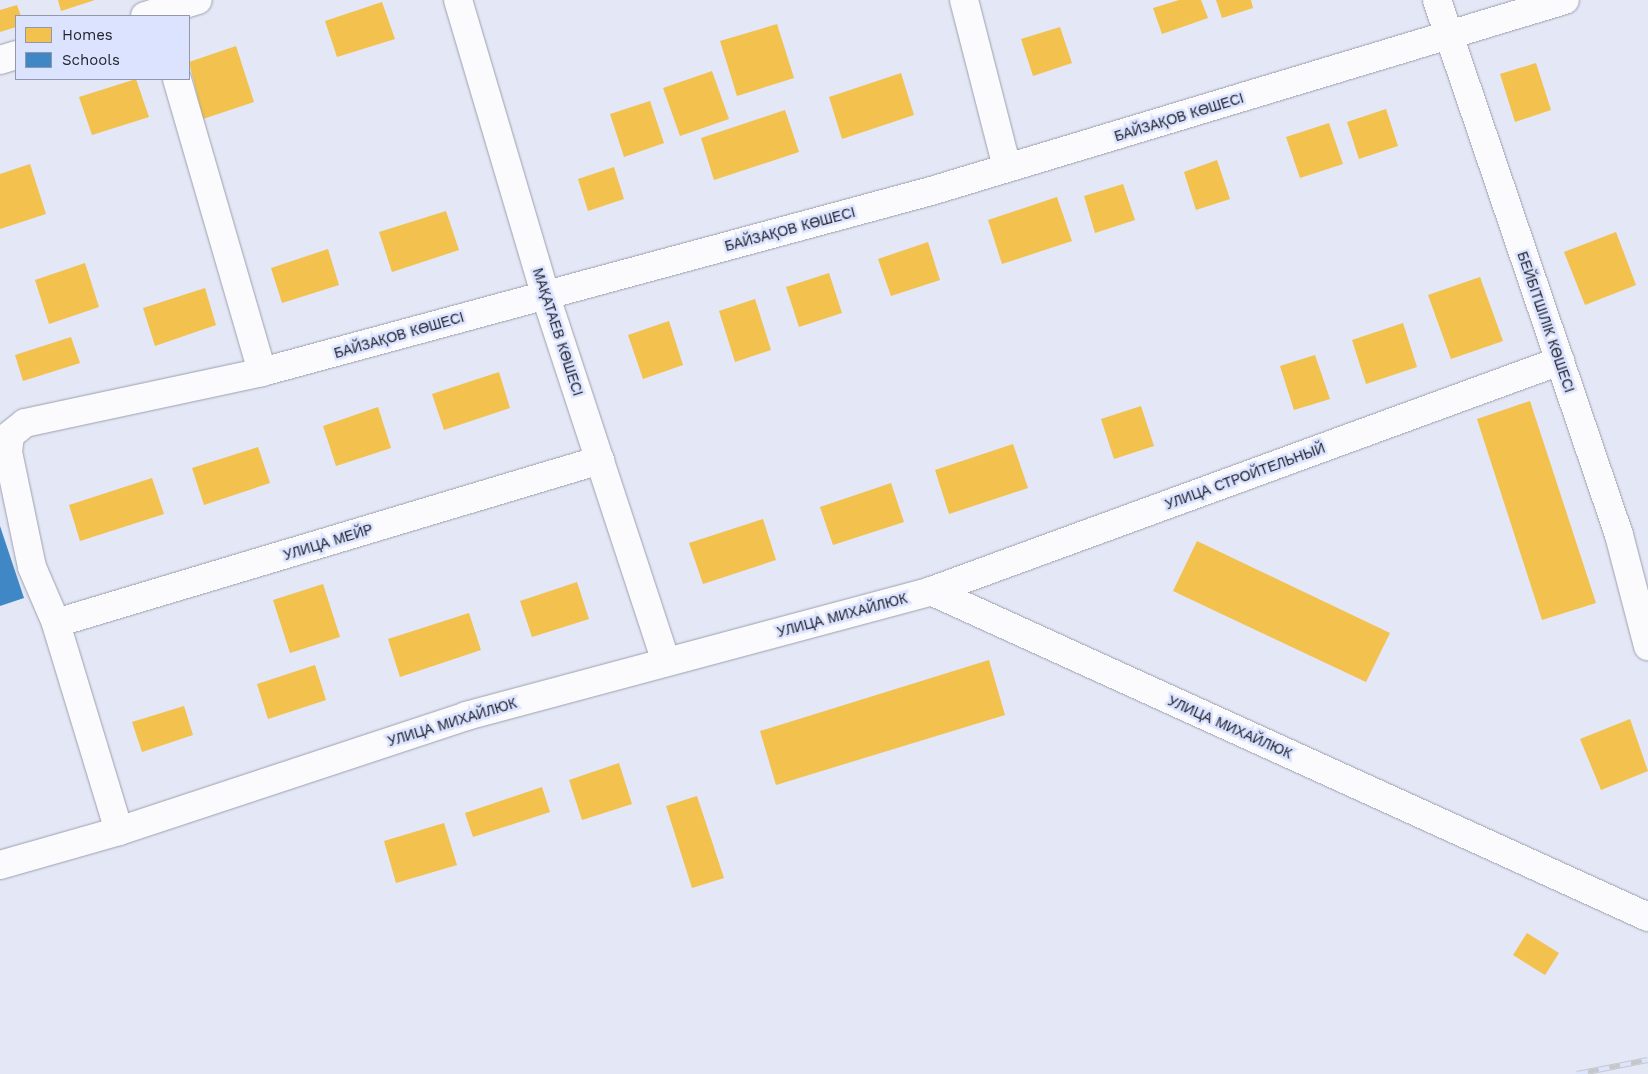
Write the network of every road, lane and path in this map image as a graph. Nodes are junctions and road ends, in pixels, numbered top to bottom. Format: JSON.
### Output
{"nodes":[{"id":1,"x":198,"y":0,"type":"edge"},
{"id":2,"x":458,"y":0,"type":"edge"},
{"id":3,"x":964,"y":0,"type":"edge"},
{"id":4,"x":1437,"y":0,"type":"edge"},
{"id":5,"x":1565,"y":0,"type":"edge"},
{"id":6,"x":154,"y":15,"type":"edge"},
{"id":7,"x":1449,"y":36,"type":"junction"},
{"id":8,"x":15,"y":56,"type":"edge"},
{"id":9,"x":0,"y":60,"type":"edge"},
{"id":10,"x":177,"y":80,"type":"edge"},
{"id":11,"x":1007,"y":168,"type":"junction"},
{"id":12,"x":545,"y":294,"type":"junction"},
{"id":13,"x":1560,"y":361,"type":"junction"},
{"id":14,"x":262,"y":372,"type":"junction"},
{"id":15,"x":600,"y":460,"type":"junction"},
{"id":16,"x":931,"y":591,"type":"junction"},
{"id":17,"x":56,"y":623,"type":"junction"},
{"id":18,"x":1648,"y":646,"type":"edge"},
{"id":19,"x":666,"y":662,"type":"junction"},
{"id":20,"x":119,"y":831,"type":"junction"},
{"id":21,"x":0,"y":865,"type":"edge"},
{"id":22,"x":1648,"y":917,"type":"edge"}],
"edges":[{"from":1,"to":6,"type":"street"},
{"from":2,"to":12,"type":"street","name":"МАҚАТАЕВ КӨШЕСІ"},
{"from":3,"to":11,"type":"street"},
{"from":4,"to":7,"type":"street","name":"БЕЙБІТШІЛІК КӨШЕСІ"},
{"from":5,"to":7,"type":"street","name":"БАЙЗАҚОВ КӨШЕСІ"},
{"from":7,"to":11,"type":"street","name":"БАЙЗАҚОВ КӨШЕСІ"},
{"from":7,"to":13,"type":"street","name":"БЕЙБІТШІЛІК КӨШЕСІ"},
{"from":8,"to":9,"type":"street"},
{"from":10,"to":14,"type":"street"},
{"from":11,"to":12,"type":"street","name":"БАЙЗАҚОВ КӨШЕСІ"},
{"from":12,"to":14,"type":"street","name":"БАЙЗАҚОВ КӨШЕСІ"},
{"from":12,"to":15,"type":"street","name":"МАҚАТАЕВ КӨШЕСІ"},
{"from":13,"to":16,"type":"street","name":"УЛИЦА СТРОЙТЕЛЬНЫЙ"},
{"from":13,"to":18,"type":"street","name":"БЕЙБІТШІЛІК КӨШЕСІ"},
{"from":14,"to":17,"type":"street","name":"БАЙЗАҚОВ КӨШЕСІ"},
{"from":15,"to":17,"type":"street","name":"УЛИЦА МЕЙР"},
{"from":15,"to":19,"type":"street","name":"МАҚАТАЕВ КӨШЕСІ"},
{"from":16,"to":19,"type":"street","name":"УЛИЦА МИХАЙЛЮК"},
{"from":16,"to":22,"type":"street","name":"УЛИЦА МИХАЙЛЮК"},
{"from":17,"to":20,"type":"street"},
{"from":19,"to":20,"type":"street","name":"УЛИЦА МИХАЙЛЮК"},
{"from":20,"to":21,"type":"street","name":"УЛИЦА МИХАЙЛЮК"}]}
